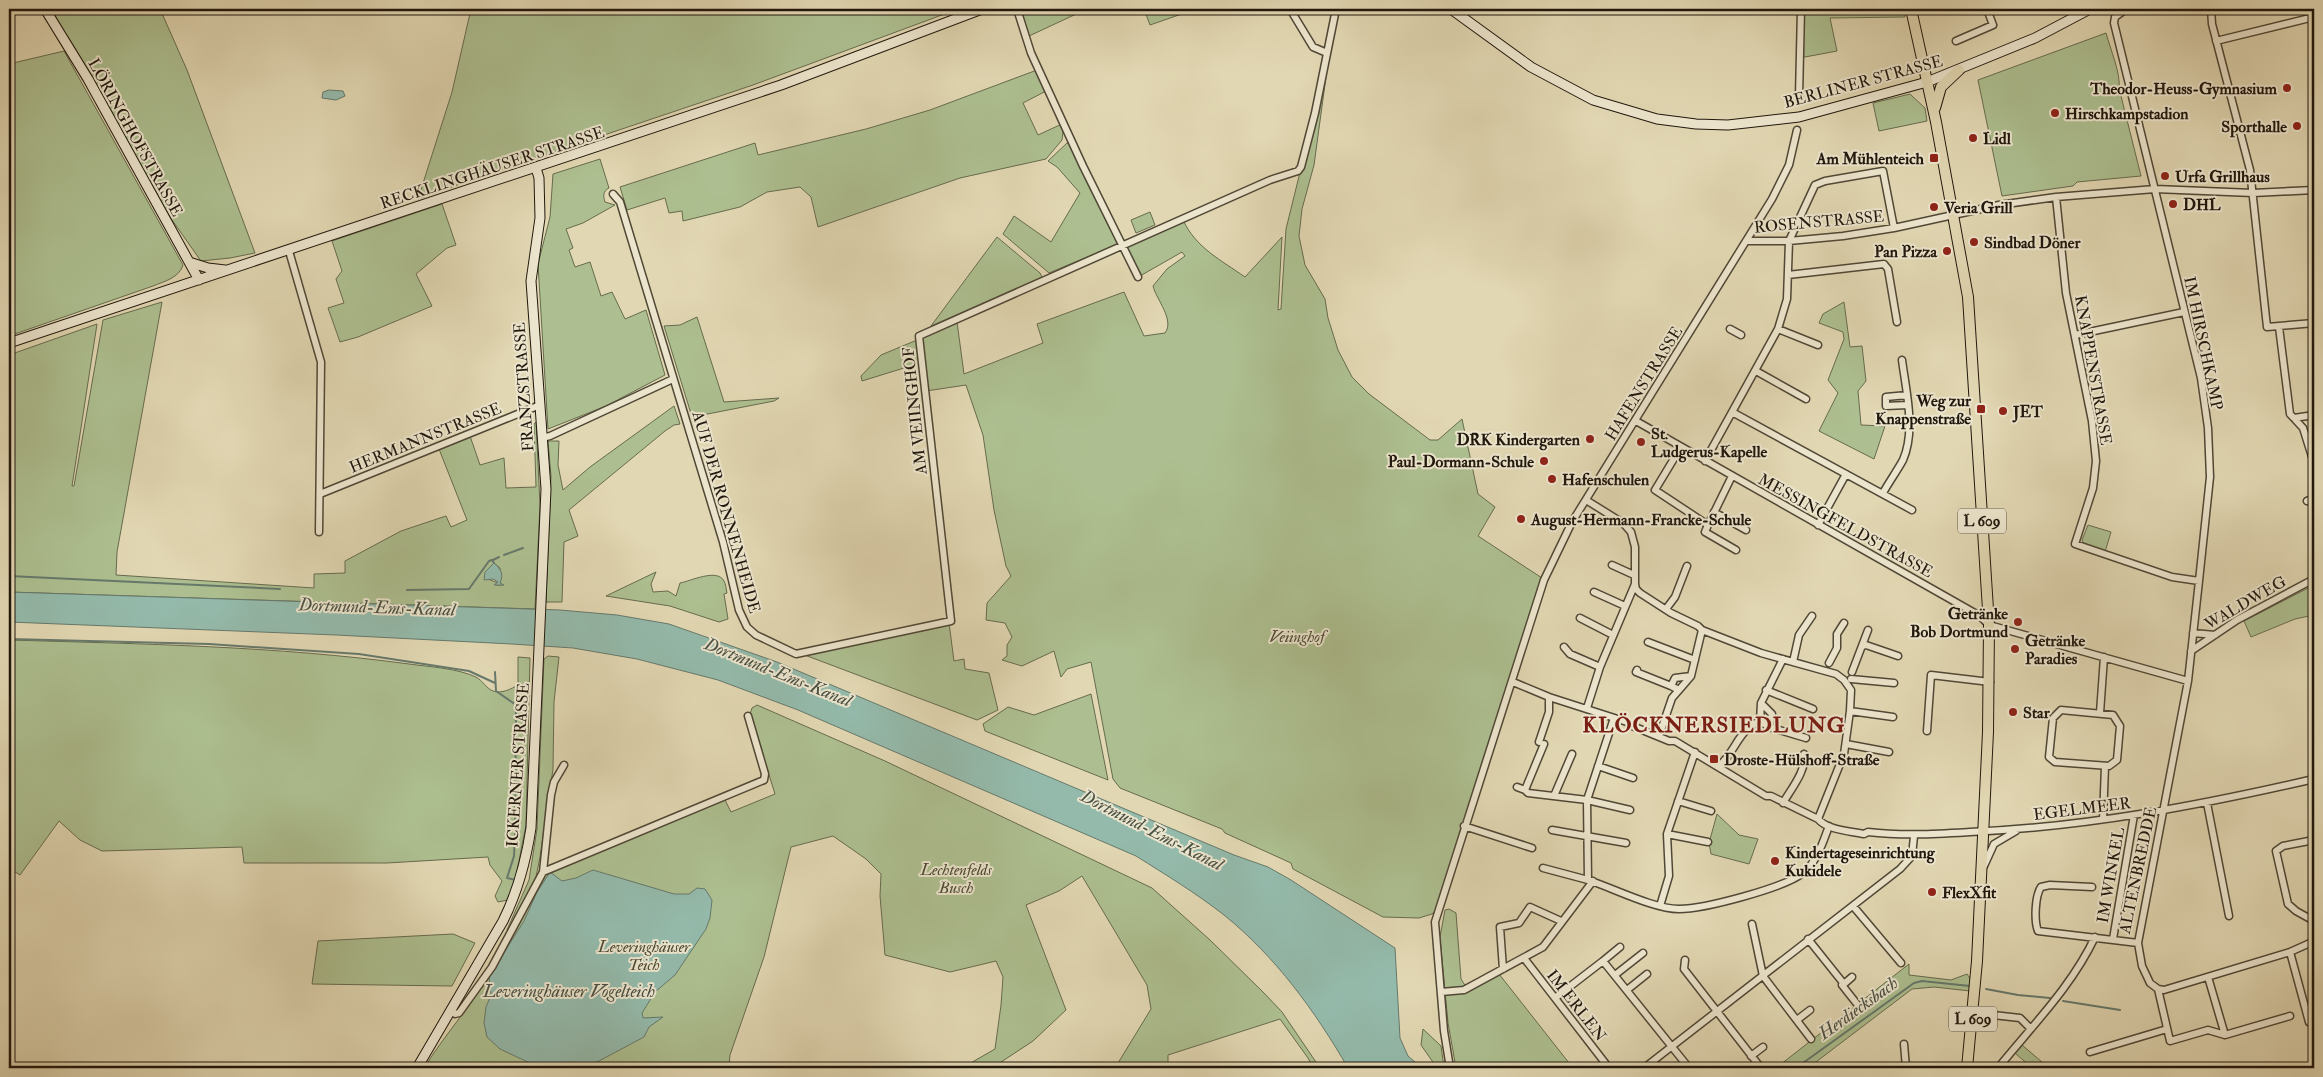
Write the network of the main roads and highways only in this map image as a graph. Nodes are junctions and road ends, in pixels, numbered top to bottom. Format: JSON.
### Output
{"nodes":[{"id":1,"x":45,"y":9,"type":"edge"},
{"id":2,"x":982,"y":9,"type":"edge"},
{"id":3,"x":1451,"y":9,"type":"edge"},
{"id":4,"x":1911,"y":9,"type":"edge"},
{"id":5,"x":2090,"y":9,"type":"edge"},
{"id":6,"x":1959,"y":70,"type":"junction"},
{"id":7,"x":1927,"y":82,"type":"junction"},
{"id":8,"x":1934,"y":114,"type":"junction"},
{"id":9,"x":536,"y":168,"type":"junction"},
{"id":10,"x":189,"y":262,"type":"junction"},
{"id":11,"x":230,"y":270,"type":"junction"},
{"id":12,"x":199,"y":280,"type":"junction"},
{"id":13,"x":9,"y":343,"type":"edge"},
{"id":14,"x":539,"y":652,"type":"joint"},
{"id":15,"x":1967,"y":1066,"type":"edge"},
{"id":16,"x":417,"y":1068,"type":"edge"}],
"edges":[{"from":1,"to":10,"type":"main road","name":"LÖRINGHOFSTRASSE"},
{"from":2,"to":9,"type":"main road","name":"RECKLINGHÄUSER STRASSE"},
{"from":3,"to":7,"type":"main road","name":"BERLINER STRASSE"},
{"from":4,"to":7,"type":"main road","number":"L 609"},
{"from":5,"to":6,"type":"main road","name":"BERLINER STRASSE"},
{"from":6,"to":7,"type":"main road","name":"BERLINER STRASSE"},
{"from":6,"to":8,"type":"main road"},
{"from":7,"to":8,"type":"main road","number":"L 609"},
{"from":8,"to":15,"type":"main road","number":"L 609"},
{"from":9,"to":11,"type":"main road","name":"RECKLINGHÄUSER STRASSE"},
{"from":9,"to":14,"type":"main road","name":"FRANZSTRASSE"},
{"from":10,"to":11,"type":"main road"},
{"from":10,"to":12,"type":"main road","name":"LÖRINGHOFSTRASSE"},
{"from":11,"to":12,"type":"main road","name":"RECKLINGHÄUSER STRASSE"},
{"from":12,"to":13,"type":"main road","name":"RECKLINGHÄUSER STRASSE"},
{"from":14,"to":16,"type":"main road","name":"ICKERNER STRASSE"}]}
